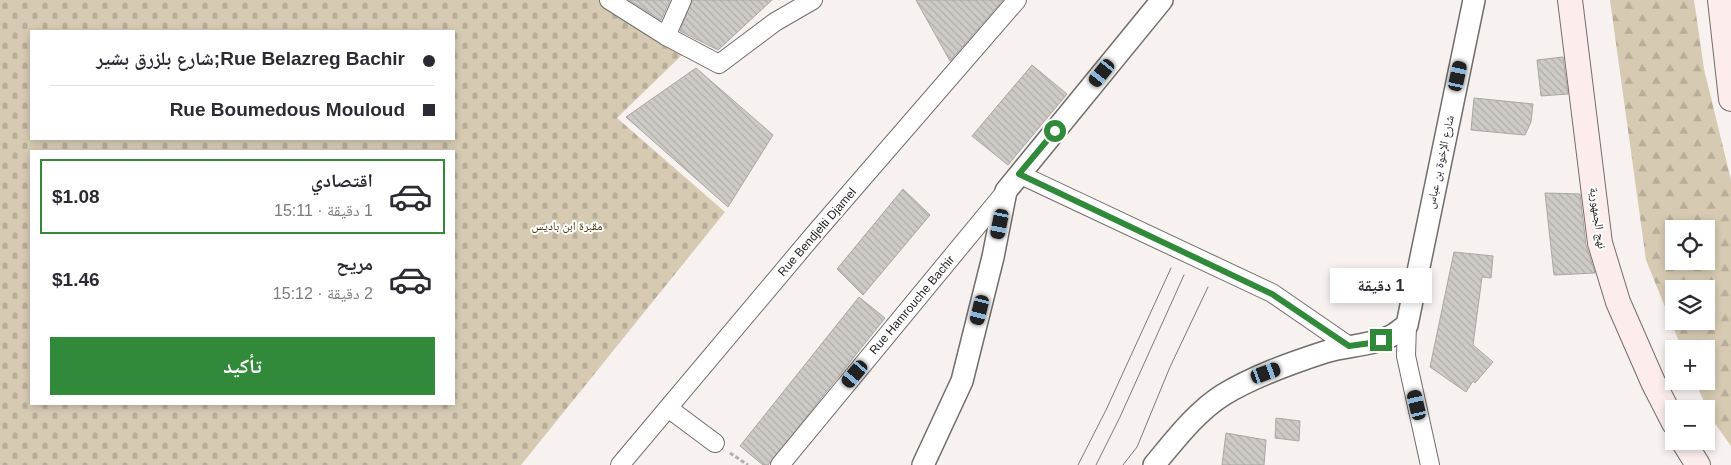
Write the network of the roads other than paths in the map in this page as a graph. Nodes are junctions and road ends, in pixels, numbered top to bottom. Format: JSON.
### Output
{"nodes":[{"id":1,"x":610,"y":0,"type":"edge"},
{"id":2,"x":682,"y":0,"type":"edge"},
{"id":3,"x":790,"y":0,"type":"edge"},
{"id":4,"x":813,"y":0,"type":"edge"},
{"id":5,"x":1017,"y":0,"type":"edge"},
{"id":6,"x":1162,"y":0,"type":"edge"},
{"id":7,"x":1474,"y":0,"type":"edge"},
{"id":8,"x":1570,"y":0,"type":"edge"},
{"id":9,"x":1720,"y":0,"type":"edge"},
{"id":10,"x":775,"y":22,"type":"junction"},
{"id":11,"x":666,"y":36,"type":"junction"},
{"id":12,"x":1731,"y":98,"type":"edge"},
{"id":13,"x":1012,"y":182,"type":"junction"},
{"id":14,"x":1407,"y":325,"type":"junction"},
{"id":15,"x":1349,"y":346,"type":"junction"},
{"id":16,"x":1665,"y":405,"type":"edge"},
{"id":17,"x":668,"y":408,"type":"junction"},
{"id":18,"x":716,"y":443,"type":"dead end"},
{"id":19,"x":1689,"y":450,"type":"edge"},
{"id":20,"x":620,"y":465,"type":"edge"},
{"id":21,"x":780,"y":465,"type":"edge"},
{"id":22,"x":923,"y":465,"type":"edge"},
{"id":23,"x":1154,"y":465,"type":"edge"},
{"id":24,"x":1430,"y":465,"type":"edge"},
{"id":25,"x":1698,"y":465,"type":"edge"}],
"edges":[{"from":1,"to":11,"type":"street"},
{"from":2,"to":11,"type":"street"},
{"from":3,"to":10,"type":"street"},
{"from":4,"to":10,"type":"street"},
{"from":5,"to":17,"type":"street","name":"Rue Bendjelti Djamel"},
{"from":6,"to":13,"type":"street"},
{"from":7,"to":14,"type":"street","name":"شارع الإخوة بن عباس"},
{"from":8,"to":16,"type":"main road","name":"نهج الجمهورية"},
{"from":9,"to":12,"type":"main road"},
{"from":10,"to":11,"type":"street"},
{"from":13,"to":15,"type":"street"},
{"from":13,"to":21,"type":"street","name":"Rue Hamrouche Bachir"},
{"from":13,"to":22,"type":"street"},
{"from":14,"to":15,"type":"street"},
{"from":14,"to":24,"type":"street"},
{"from":15,"to":23,"type":"street"},
{"from":17,"to":18,"type":"street"},
{"from":17,"to":20,"type":"street","name":"Rue Bendjelti Djamel"},
{"from":19,"to":25,"type":"main road"}]}
